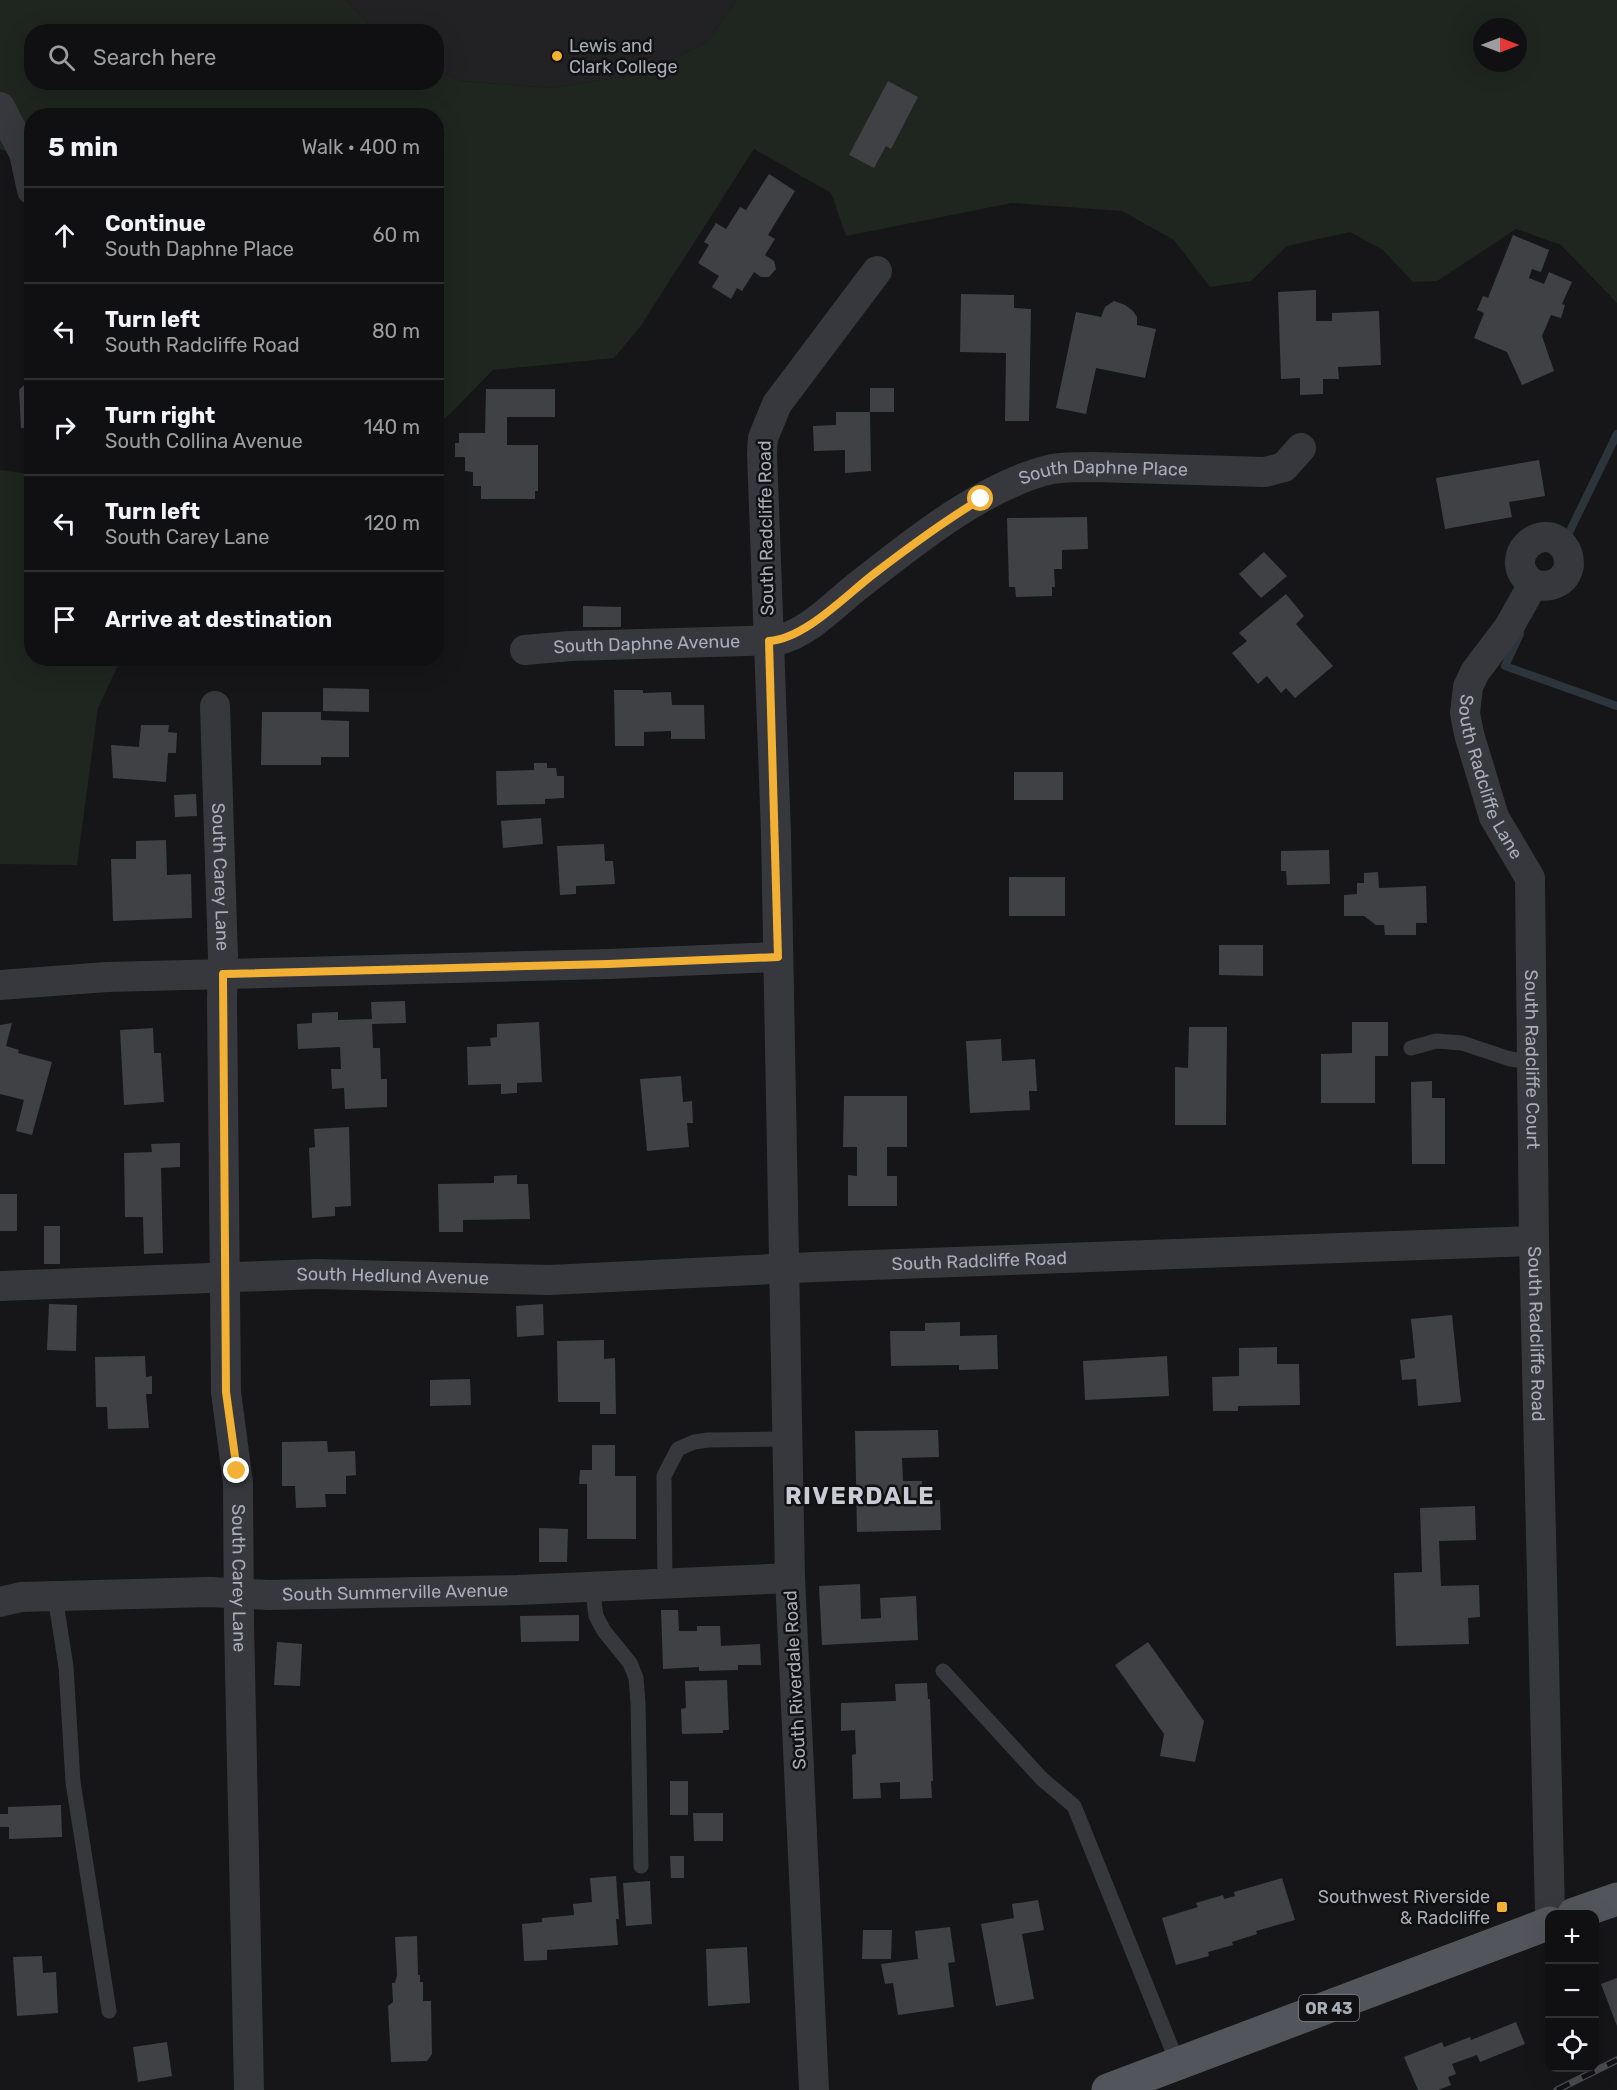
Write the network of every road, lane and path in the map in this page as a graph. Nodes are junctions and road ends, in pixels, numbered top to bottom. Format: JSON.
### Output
{"nodes":[{"id":1,"x":0,"y":107,"type":"edge"},
{"id":2,"x":24,"y":153,"type":"edge"},
{"id":3,"x":878,"y":271,"type":"dead end"},
{"id":4,"x":1301,"y":448,"type":"dead end"},
{"id":5,"x":1533,"y":584,"type":"dead end"},
{"id":6,"x":769,"y":641,"type":"junction"},
{"id":7,"x":525,"y":651,"type":"dead end"},
{"id":8,"x":215,"y":706,"type":"dead end"},
{"id":9,"x":1530,"y":878,"type":"joint"},
{"id":10,"x":778,"y":957,"type":"junction"},
{"id":11,"x":223,"y":974,"type":"junction"},
{"id":12,"x":0,"y":985,"type":"edge"},
{"id":13,"x":1411,"y":1048,"type":"dead end"},
{"id":14,"x":1533,"y":1062,"type":"junction"},
{"id":15,"x":1534,"y":1241,"type":"junction"},
{"id":16,"x":784,"y":1269,"type":"junction"},
{"id":17,"x":226,"y":1277,"type":"junction"},
{"id":18,"x":0,"y":1286,"type":"edge"},
{"id":19,"x":788,"y":1439,"type":"junction"},
{"id":20,"x":790,"y":1578,"type":"junction"},
{"id":21,"x":665,"y":1583,"type":"junction"},
{"id":22,"x":592,"y":1586,"type":"junction"},
{"id":23,"x":239,"y":1594,"type":"junction"},
{"id":24,"x":55,"y":1596,"type":"junction"},
{"id":25,"x":0,"y":1602,"type":"edge"},
{"id":26,"x":943,"y":1671,"type":"dead end"},
{"id":27,"x":641,"y":1866,"type":"dead end"},
{"id":28,"x":1617,"y":1899,"type":"edge"},
{"id":29,"x":1550,"y":1910,"type":"edge"},
{"id":30,"x":1585,"y":1910,"type":"edge"},
{"id":31,"x":1545,"y":1925,"type":"edge"},
{"id":32,"x":110,"y":2011,"type":"dead end"},
{"id":33,"x":1178,"y":2064,"type":"junction"},
{"id":34,"x":249,"y":2090,"type":"edge"},
{"id":35,"x":814,"y":2090,"type":"edge"},
{"id":36,"x":1108,"y":2090,"type":"edge"}],
"edges":[{"from":1,"to":2,"type":"street"},
{"from":3,"to":6,"type":"street","name":"South Radcliffe Road"},
{"from":4,"to":6,"type":"street","name":"South Daphne Place"},
{"from":5,"to":9,"type":"street","name":"South Radcliffe Lane"},
{"from":6,"to":7,"type":"street","name":"South Daphne Avenue"},
{"from":6,"to":10,"type":"street","name":"South Radcliffe Road"},
{"from":8,"to":11,"type":"street","name":"South Carey Lane"},
{"from":9,"to":14,"type":"street","name":"South Radcliffe Court"},
{"from":10,"to":11,"type":"street"},
{"from":10,"to":16,"type":"street","name":"South Radcliffe Road"},
{"from":11,"to":12,"type":"street"},
{"from":11,"to":17,"type":"street","name":"South Carey Lane"},
{"from":13,"to":14,"type":"lane"},
{"from":14,"to":15,"type":"street","name":"South Radcliffe Court"},
{"from":15,"to":16,"type":"street","name":"South Radcliffe Road"},
{"from":15,"to":29,"type":"street","name":"South Radcliffe Road"},
{"from":16,"to":17,"type":"street","name":"South Hedlund Avenue"},
{"from":16,"to":19,"type":"street","name":"South Riverdale Road"},
{"from":17,"to":18,"type":"street","name":"South Hedlund Avenue"},
{"from":17,"to":23,"type":"street","name":"South Carey Lane"},
{"from":19,"to":20,"type":"street","name":"South Riverdale Road"},
{"from":19,"to":21,"type":"lane"},
{"from":20,"to":21,"type":"street","name":"South Summerville Avenue"},
{"from":20,"to":35,"type":"street","name":"South Riverdale Road"},
{"from":21,"to":22,"type":"street","name":"South Summerville Avenue"},
{"from":22,"to":23,"type":"street","name":"South Summerville Avenue"},
{"from":22,"to":27,"type":"lane"},
{"from":23,"to":24,"type":"street","name":"South Summerville Avenue"},
{"from":23,"to":34,"type":"street","name":"South Carey Lane"},
{"from":24,"to":25,"type":"street","name":"South Summerville Avenue"},
{"from":24,"to":32,"type":"lane"},
{"from":26,"to":33,"type":"lane"},
{"from":28,"to":30,"type":"main road"},
{"from":31,"to":33,"type":"main road","number":"OR 43"},
{"from":33,"to":36,"type":"main road","number":"OR 43"}]}
